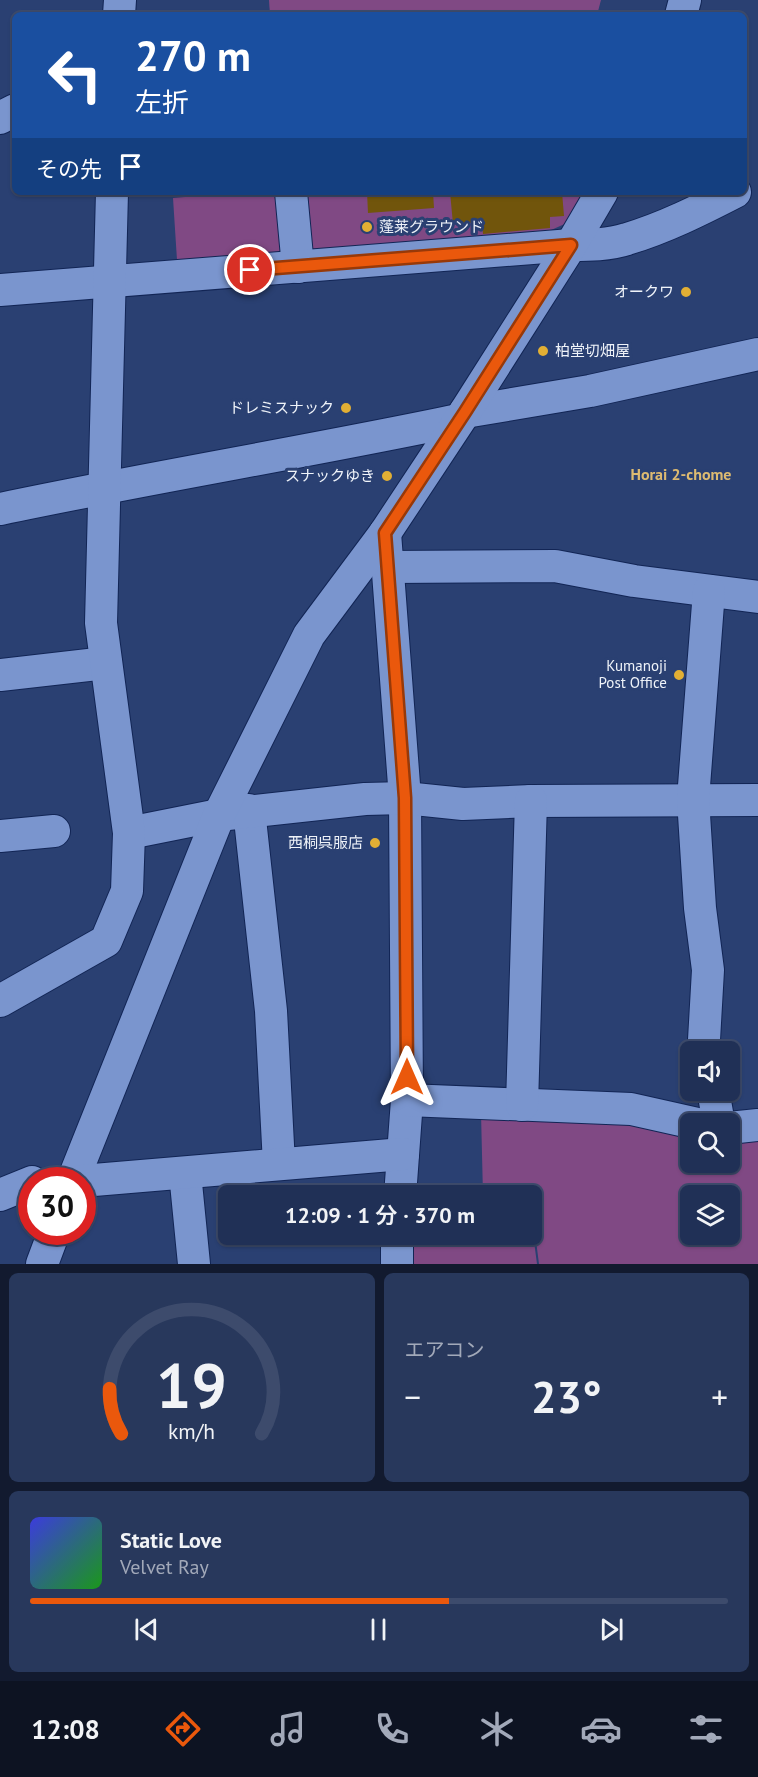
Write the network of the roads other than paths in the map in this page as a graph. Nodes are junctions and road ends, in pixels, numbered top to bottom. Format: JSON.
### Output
{"nodes":[{"id":1,"x":111,"y":195,"type":"edge"},
{"id":2,"x":291,"y":195,"type":"edge"},
{"id":3,"x":600,"y":195,"type":"edge"},
{"id":4,"x":729,"y":195,"type":"edge"},
{"id":5,"x":571,"y":245,"type":"junction"},
{"id":6,"x":298,"y":267,"type":"junction"},
{"id":7,"x":108,"y":282,"type":"junction"},
{"id":8,"x":0,"y":290,"type":"edge"},
{"id":9,"x":758,"y":354,"type":"edge"},
{"id":10,"x":462,"y":416,"type":"junction"},
{"id":11,"x":106,"y":486,"type":"junction"},
{"id":12,"x":0,"y":509,"type":"edge"},
{"id":13,"x":385,"y":533,"type":"junction"},
{"id":14,"x":389,"y":567,"type":"junction"},
{"id":15,"x":709,"y":591,"type":"junction"},
{"id":16,"x":758,"y":597,"type":"edge"},
{"id":17,"x":106,"y":663,"type":"junction"},
{"id":18,"x":0,"y":675,"type":"edge"},
{"id":19,"x":405,"y":798,"type":"junction"},
{"id":20,"x":693,"y":799,"type":"junction"},
{"id":21,"x":758,"y":800,"type":"edge"},
{"id":22,"x":531,"y":801,"type":"junction"},
{"id":23,"x":234,"y":813,"type":"junction"},
{"id":24,"x":54,"y":831,"type":"dead end"},
{"id":25,"x":129,"y":833,"type":"junction"},
{"id":26,"x":0,"y":836,"type":"edge"},
{"id":27,"x":0,"y":1001,"type":"edge"},
{"id":28,"x":704,"y":1041,"type":"edge"},
{"id":29,"x":407,"y":1100,"type":"junction"},
{"id":30,"x":522,"y":1106,"type":"junction"},
{"id":31,"x":680,"y":1120,"type":"edge"},
{"id":32,"x":758,"y":1125,"type":"edge"},
{"id":33,"x":740,"y":1127,"type":"edge"},
{"id":34,"x":403,"y":1154,"type":"junction"},
{"id":35,"x":279,"y":1164,"type":"junction"},
{"id":36,"x":79,"y":1167,"type":"edge"},
{"id":37,"x":184,"y":1173,"type":"junction"},
{"id":38,"x":96,"y":1180,"type":"edge"},
{"id":39,"x":401,"y":1185,"type":"edge"},
{"id":40,"x":18,"y":1188,"type":"edge"},
{"id":41,"x":0,"y":1195,"type":"edge"},
{"id":42,"x":49,"y":1245,"type":"edge"},
{"id":43,"x":397,"y":1245,"type":"edge"},
{"id":44,"x":42,"y":1264,"type":"edge"},
{"id":45,"x":194,"y":1264,"type":"edge"},
{"id":46,"x":397,"y":1264,"type":"edge"}],
"edges":[{"from":1,"to":7,"type":"street"},
{"from":2,"to":6,"type":"street"},
{"from":3,"to":5,"type":"street"},
{"from":4,"to":5,"type":"street"},
{"from":5,"to":6,"type":"street"},
{"from":5,"to":10,"type":"street"},
{"from":6,"to":7,"type":"street"},
{"from":7,"to":8,"type":"street"},
{"from":7,"to":11,"type":"street"},
{"from":9,"to":10,"type":"street"},
{"from":10,"to":11,"type":"street"},
{"from":10,"to":13,"type":"street"},
{"from":11,"to":12,"type":"street"},
{"from":11,"to":17,"type":"street"},
{"from":13,"to":14,"type":"street"},
{"from":13,"to":23,"type":"street"},
{"from":14,"to":15,"type":"street"},
{"from":14,"to":19,"type":"street"},
{"from":15,"to":16,"type":"street"},
{"from":15,"to":20,"type":"street"},
{"from":17,"to":18,"type":"street"},
{"from":17,"to":25,"type":"street"},
{"from":19,"to":22,"type":"street"},
{"from":19,"to":23,"type":"street"},
{"from":19,"to":29,"type":"street"},
{"from":20,"to":21,"type":"street"},
{"from":20,"to":22,"type":"street"},
{"from":20,"to":28,"type":"street"},
{"from":22,"to":30,"type":"street"},
{"from":23,"to":25,"type":"street"},
{"from":23,"to":35,"type":"street"},
{"from":23,"to":36,"type":"street"},
{"from":24,"to":26,"type":"street"},
{"from":25,"to":27,"type":"street"},
{"from":29,"to":30,"type":"street"},
{"from":29,"to":34,"type":"street"},
{"from":30,"to":31,"type":"street"},
{"from":32,"to":33,"type":"street"},
{"from":34,"to":35,"type":"street"},
{"from":34,"to":39,"type":"street"},
{"from":35,"to":37,"type":"street"},
{"from":37,"to":38,"type":"street"},
{"from":37,"to":45,"type":"street"},
{"from":40,"to":41,"type":"street"},
{"from":42,"to":44,"type":"street"},
{"from":43,"to":46,"type":"street"}]}
